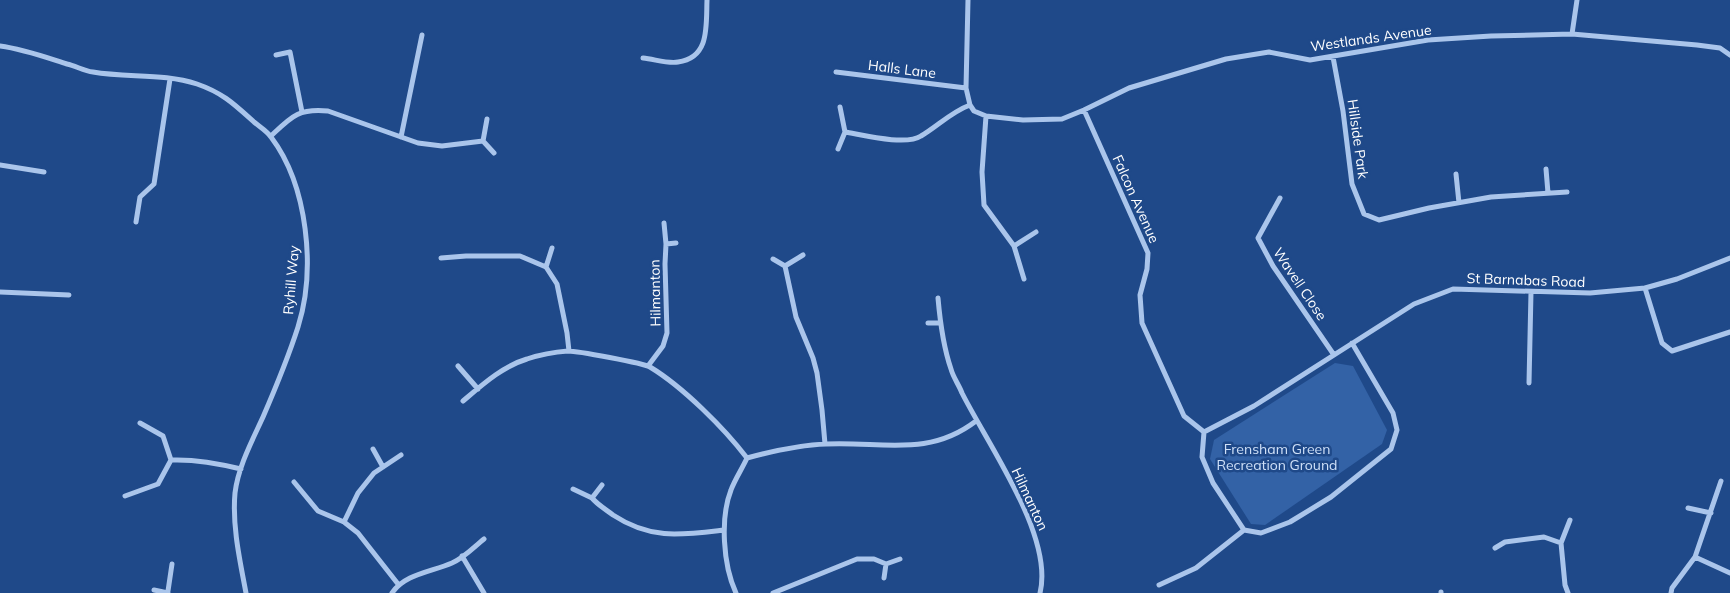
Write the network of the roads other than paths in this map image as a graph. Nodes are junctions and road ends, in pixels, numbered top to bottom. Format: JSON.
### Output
{"nodes":[{"id":1,"x":707,"y":0,"type":"edge"},
{"id":2,"x":968,"y":0,"type":"edge"},
{"id":3,"x":1577,"y":0,"type":"edge"},
{"id":4,"x":1572,"y":34,"type":"junction"},
{"id":5,"x":422,"y":35,"type":"dead end"},
{"id":6,"x":0,"y":46,"type":"edge"},
{"id":7,"x":276,"y":55,"type":"dead end"},
{"id":8,"x":1730,"y":55,"type":"edge"},
{"id":9,"x":643,"y":58,"type":"dead end"},
{"id":10,"x":1333,"y":58,"type":"junction"},
{"id":11,"x":836,"y":72,"type":"dead end"},
{"id":12,"x":170,"y":79,"type":"junction"},
{"id":13,"x":966,"y":88,"type":"junction"},
{"id":14,"x":970,"y":105,"type":"junction"},
{"id":15,"x":840,"y":107,"type":"dead end"},
{"id":16,"x":1084,"y":110,"type":"junction"},
{"id":17,"x":302,"y":112,"type":"junction"},
{"id":18,"x":986,"y":116,"type":"junction"},
{"id":19,"x":487,"y":119,"type":"dead end"},
{"id":20,"x":845,"y":132,"type":"junction"},
{"id":21,"x":271,"y":136,"type":"junction"},
{"id":22,"x":401,"y":137,"type":"junction"},
{"id":23,"x":483,"y":141,"type":"junction"},
{"id":24,"x":838,"y":149,"type":"dead end"},
{"id":25,"x":494,"y":153,"type":"dead end"},
{"id":26,"x":0,"y":165,"type":"edge"},
{"id":27,"x":1546,"y":169,"type":"dead end"},
{"id":28,"x":44,"y":172,"type":"dead end"},
{"id":29,"x":1456,"y":174,"type":"dead end"},
{"id":30,"x":1567,"y":192,"type":"dead end"},
{"id":31,"x":1548,"y":193,"type":"junction"},
{"id":32,"x":1280,"y":198,"type":"dead end"},
{"id":33,"x":1460,"y":203,"type":"junction"},
{"id":34,"x":136,"y":222,"type":"dead end"},
{"id":35,"x":664,"y":223,"type":"dead end"},
{"id":36,"x":1036,"y":232,"type":"dead end"},
{"id":37,"x":676,"y":242,"type":"dead end"},
{"id":38,"x":666,"y":244,"type":"junction"},
{"id":39,"x":1014,"y":246,"type":"junction"},
{"id":40,"x":552,"y":248,"type":"dead end"},
{"id":41,"x":802,"y":255,"type":"dead end"},
{"id":42,"x":441,"y":258,"type":"dead end"},
{"id":43,"x":1730,"y":258,"type":"edge"},
{"id":44,"x":773,"y":259,"type":"dead end"},
{"id":45,"x":785,"y":266,"type":"junction"},
{"id":46,"x":546,"y":268,"type":"junction"},
{"id":47,"x":1024,"y":279,"type":"dead end"},
{"id":48,"x":1645,"y":288,"type":"junction"},
{"id":49,"x":0,"y":292,"type":"edge"},
{"id":50,"x":1531,"y":292,"type":"junction"},
{"id":51,"x":69,"y":295,"type":"dead end"},
{"id":52,"x":938,"y":298,"type":"dead end"},
{"id":53,"x":928,"y":323,"type":"dead end"},
{"id":54,"x":940,"y":323,"type":"junction"},
{"id":55,"x":1730,"y":332,"type":"edge"},
{"id":56,"x":1352,"y":343,"type":"junction"},
{"id":57,"x":569,"y":351,"type":"junction"},
{"id":58,"x":1334,"y":355,"type":"junction"},
{"id":59,"x":458,"y":366,"type":"dead end"},
{"id":60,"x":648,"y":366,"type":"junction"},
{"id":61,"x":1529,"y":383,"type":"dead end"},
{"id":62,"x":478,"y":389,"type":"junction"},
{"id":63,"x":464,"y":401,"type":"dead end"},
{"id":64,"x":976,"y":420,"type":"junction"},
{"id":65,"x":140,"y":423,"type":"dead end"},
{"id":66,"x":1204,"y":432,"type":"junction"},
{"id":67,"x":825,"y":444,"type":"junction"},
{"id":68,"x":373,"y":450,"type":"dead end"},
{"id":69,"x":401,"y":454,"type":"dead end"},
{"id":70,"x":747,"y":458,"type":"junction"},
{"id":71,"x":171,"y":460,"type":"junction"},
{"id":72,"x":383,"y":467,"type":"junction"},
{"id":73,"x":241,"y":469,"type":"junction"},
{"id":74,"x":1721,"y":481,"type":"dead end"},
{"id":75,"x":294,"y":482,"type":"dead end"},
{"id":76,"x":602,"y":485,"type":"dead end"},
{"id":77,"x":573,"y":488,"type":"dead end"},
{"id":78,"x":125,"y":496,"type":"dead end"},
{"id":79,"x":592,"y":498,"type":"junction"},
{"id":80,"x":1688,"y":508,"type":"dead end"},
{"id":81,"x":1711,"y":513,"type":"junction"},
{"id":82,"x":1570,"y":520,"type":"dead end"},
{"id":83,"x":344,"y":522,"type":"junction"},
{"id":84,"x":724,"y":530,"type":"junction"},
{"id":85,"x":1244,"y":530,"type":"junction"},
{"id":86,"x":484,"y":539,"type":"dead end"},
{"id":87,"x":1561,"y":543,"type":"junction"},
{"id":88,"x":1495,"y":548,"type":"dead end"},
{"id":89,"x":462,"y":556,"type":"junction"},
{"id":90,"x":1696,"y":557,"type":"junction"},
{"id":91,"x":900,"y":559,"type":"dead end"},
{"id":92,"x":172,"y":564,"type":"dead end"},
{"id":93,"x":886,"y":564,"type":"junction"},
{"id":94,"x":1730,"y":573,"type":"edge"},
{"id":95,"x":884,"y":578,"type":"dead end"},
{"id":96,"x":398,"y":584,"type":"junction"},
{"id":97,"x":1159,"y":585,"type":"dead end"},
{"id":98,"x":154,"y":590,"type":"dead end"},
{"id":99,"x":168,"y":592,"type":"edge"},
{"id":100,"x":246,"y":593,"type":"edge"},
{"id":101,"x":392,"y":593,"type":"edge"},
{"id":102,"x":484,"y":593,"type":"edge"},
{"id":103,"x":736,"y":593,"type":"edge"},
{"id":104,"x":772,"y":593,"type":"edge"},
{"id":105,"x":1040,"y":593,"type":"edge"},
{"id":106,"x":1568,"y":593,"type":"edge"},
{"id":107,"x":1671,"y":593,"type":"edge"}],
"edges":[{"from":1,"to":9,"type":"street"},
{"from":2,"to":13,"type":"street"},
{"from":3,"to":4,"type":"street"},
{"from":4,"to":8,"type":"street","name":"Westlands Avenue"},
{"from":4,"to":10,"type":"street","name":"Westlands Avenue"},
{"from":5,"to":22,"type":"street"},
{"from":6,"to":12,"type":"street","name":"Ryhill Way"},
{"from":7,"to":17,"type":"street"},
{"from":10,"to":16,"type":"street","name":"Westlands Avenue"},
{"from":10,"to":33,"type":"street","name":"Hillside Park"},
{"from":11,"to":13,"type":"street","name":"Halls Lane"},
{"from":12,"to":21,"type":"street","name":"Ryhill Way"},
{"from":12,"to":34,"type":"street"},
{"from":13,"to":14,"type":"street"},
{"from":14,"to":18,"type":"street","name":"Westlands Avenue"},
{"from":14,"to":20,"type":"street"},
{"from":15,"to":20,"type":"street"},
{"from":16,"to":18,"type":"street","name":"Westlands Avenue"},
{"from":16,"to":66,"type":"street","name":"Falcon Avenue"},
{"from":17,"to":21,"type":"street"},
{"from":17,"to":22,"type":"street"},
{"from":18,"to":39,"type":"street"},
{"from":19,"to":23,"type":"street"},
{"from":20,"to":24,"type":"street"},
{"from":21,"to":73,"type":"street","name":"Ryhill Way"},
{"from":22,"to":23,"type":"street"},
{"from":23,"to":25,"type":"street"},
{"from":26,"to":28,"type":"street"},
{"from":27,"to":31,"type":"street"},
{"from":29,"to":33,"type":"street"},
{"from":30,"to":31,"type":"street","name":"Hillside Park"},
{"from":31,"to":33,"type":"street","name":"Hillside Park"},
{"from":32,"to":58,"type":"street","name":"Wavell Close"},
{"from":35,"to":38,"type":"street","name":"Hilmanton"},
{"from":36,"to":39,"type":"street"},
{"from":37,"to":38,"type":"street","name":"Hilmanton"},
{"from":38,"to":60,"type":"street","name":"Hilmanton"},
{"from":39,"to":47,"type":"street"},
{"from":40,"to":46,"type":"street"},
{"from":41,"to":45,"type":"street"},
{"from":42,"to":46,"type":"street"},
{"from":43,"to":48,"type":"street","name":"St Barnabas Road"},
{"from":44,"to":45,"type":"street"},
{"from":45,"to":67,"type":"street"},
{"from":46,"to":57,"type":"street"},
{"from":48,"to":50,"type":"street","name":"St Barnabas Road"},
{"from":48,"to":55,"type":"street"},
{"from":49,"to":51,"type":"street"},
{"from":50,"to":56,"type":"street","name":"St Barnabas Road"},
{"from":50,"to":61,"type":"street"},
{"from":52,"to":54,"type":"street","name":"Hilmanton"},
{"from":53,"to":54,"type":"street"},
{"from":54,"to":64,"type":"street","name":"Hilmanton"},
{"from":56,"to":58,"type":"street","name":"St Barnabas Road"},
{"from":56,"to":85,"type":"street"},
{"from":57,"to":60,"type":"street"},
{"from":57,"to":62,"type":"street"},
{"from":58,"to":66,"type":"street","name":"St Barnabas Road"},
{"from":59,"to":62,"type":"street"},
{"from":60,"to":70,"type":"street"},
{"from":62,"to":63,"type":"street"},
{"from":64,"to":67,"type":"street"},
{"from":64,"to":105,"type":"street","name":"Hilmanton"},
{"from":65,"to":71,"type":"street"},
{"from":66,"to":85,"type":"street"},
{"from":67,"to":70,"type":"street"},
{"from":68,"to":72,"type":"street"},
{"from":69,"to":72,"type":"street"},
{"from":70,"to":84,"type":"street"},
{"from":71,"to":73,"type":"street"},
{"from":71,"to":78,"type":"street"},
{"from":72,"to":83,"type":"street"},
{"from":73,"to":100,"type":"street","name":"Ryhill Way"},
{"from":74,"to":81,"type":"street"},
{"from":75,"to":83,"type":"street"},
{"from":76,"to":79,"type":"street"},
{"from":77,"to":79,"type":"street"},
{"from":79,"to":84,"type":"street"},
{"from":80,"to":81,"type":"street"},
{"from":81,"to":90,"type":"street"},
{"from":82,"to":87,"type":"street"},
{"from":83,"to":96,"type":"street"},
{"from":84,"to":103,"type":"street"},
{"from":85,"to":97,"type":"street"},
{"from":86,"to":89,"type":"street"},
{"from":87,"to":88,"type":"street"},
{"from":87,"to":106,"type":"street"},
{"from":89,"to":96,"type":"street"},
{"from":89,"to":102,"type":"street"},
{"from":90,"to":94,"type":"street"},
{"from":90,"to":107,"type":"street"},
{"from":91,"to":93,"type":"street"},
{"from":92,"to":99,"type":"street"},
{"from":93,"to":95,"type":"street"},
{"from":93,"to":104,"type":"street"},
{"from":96,"to":101,"type":"street"},
{"from":98,"to":99,"type":"street"}]}
